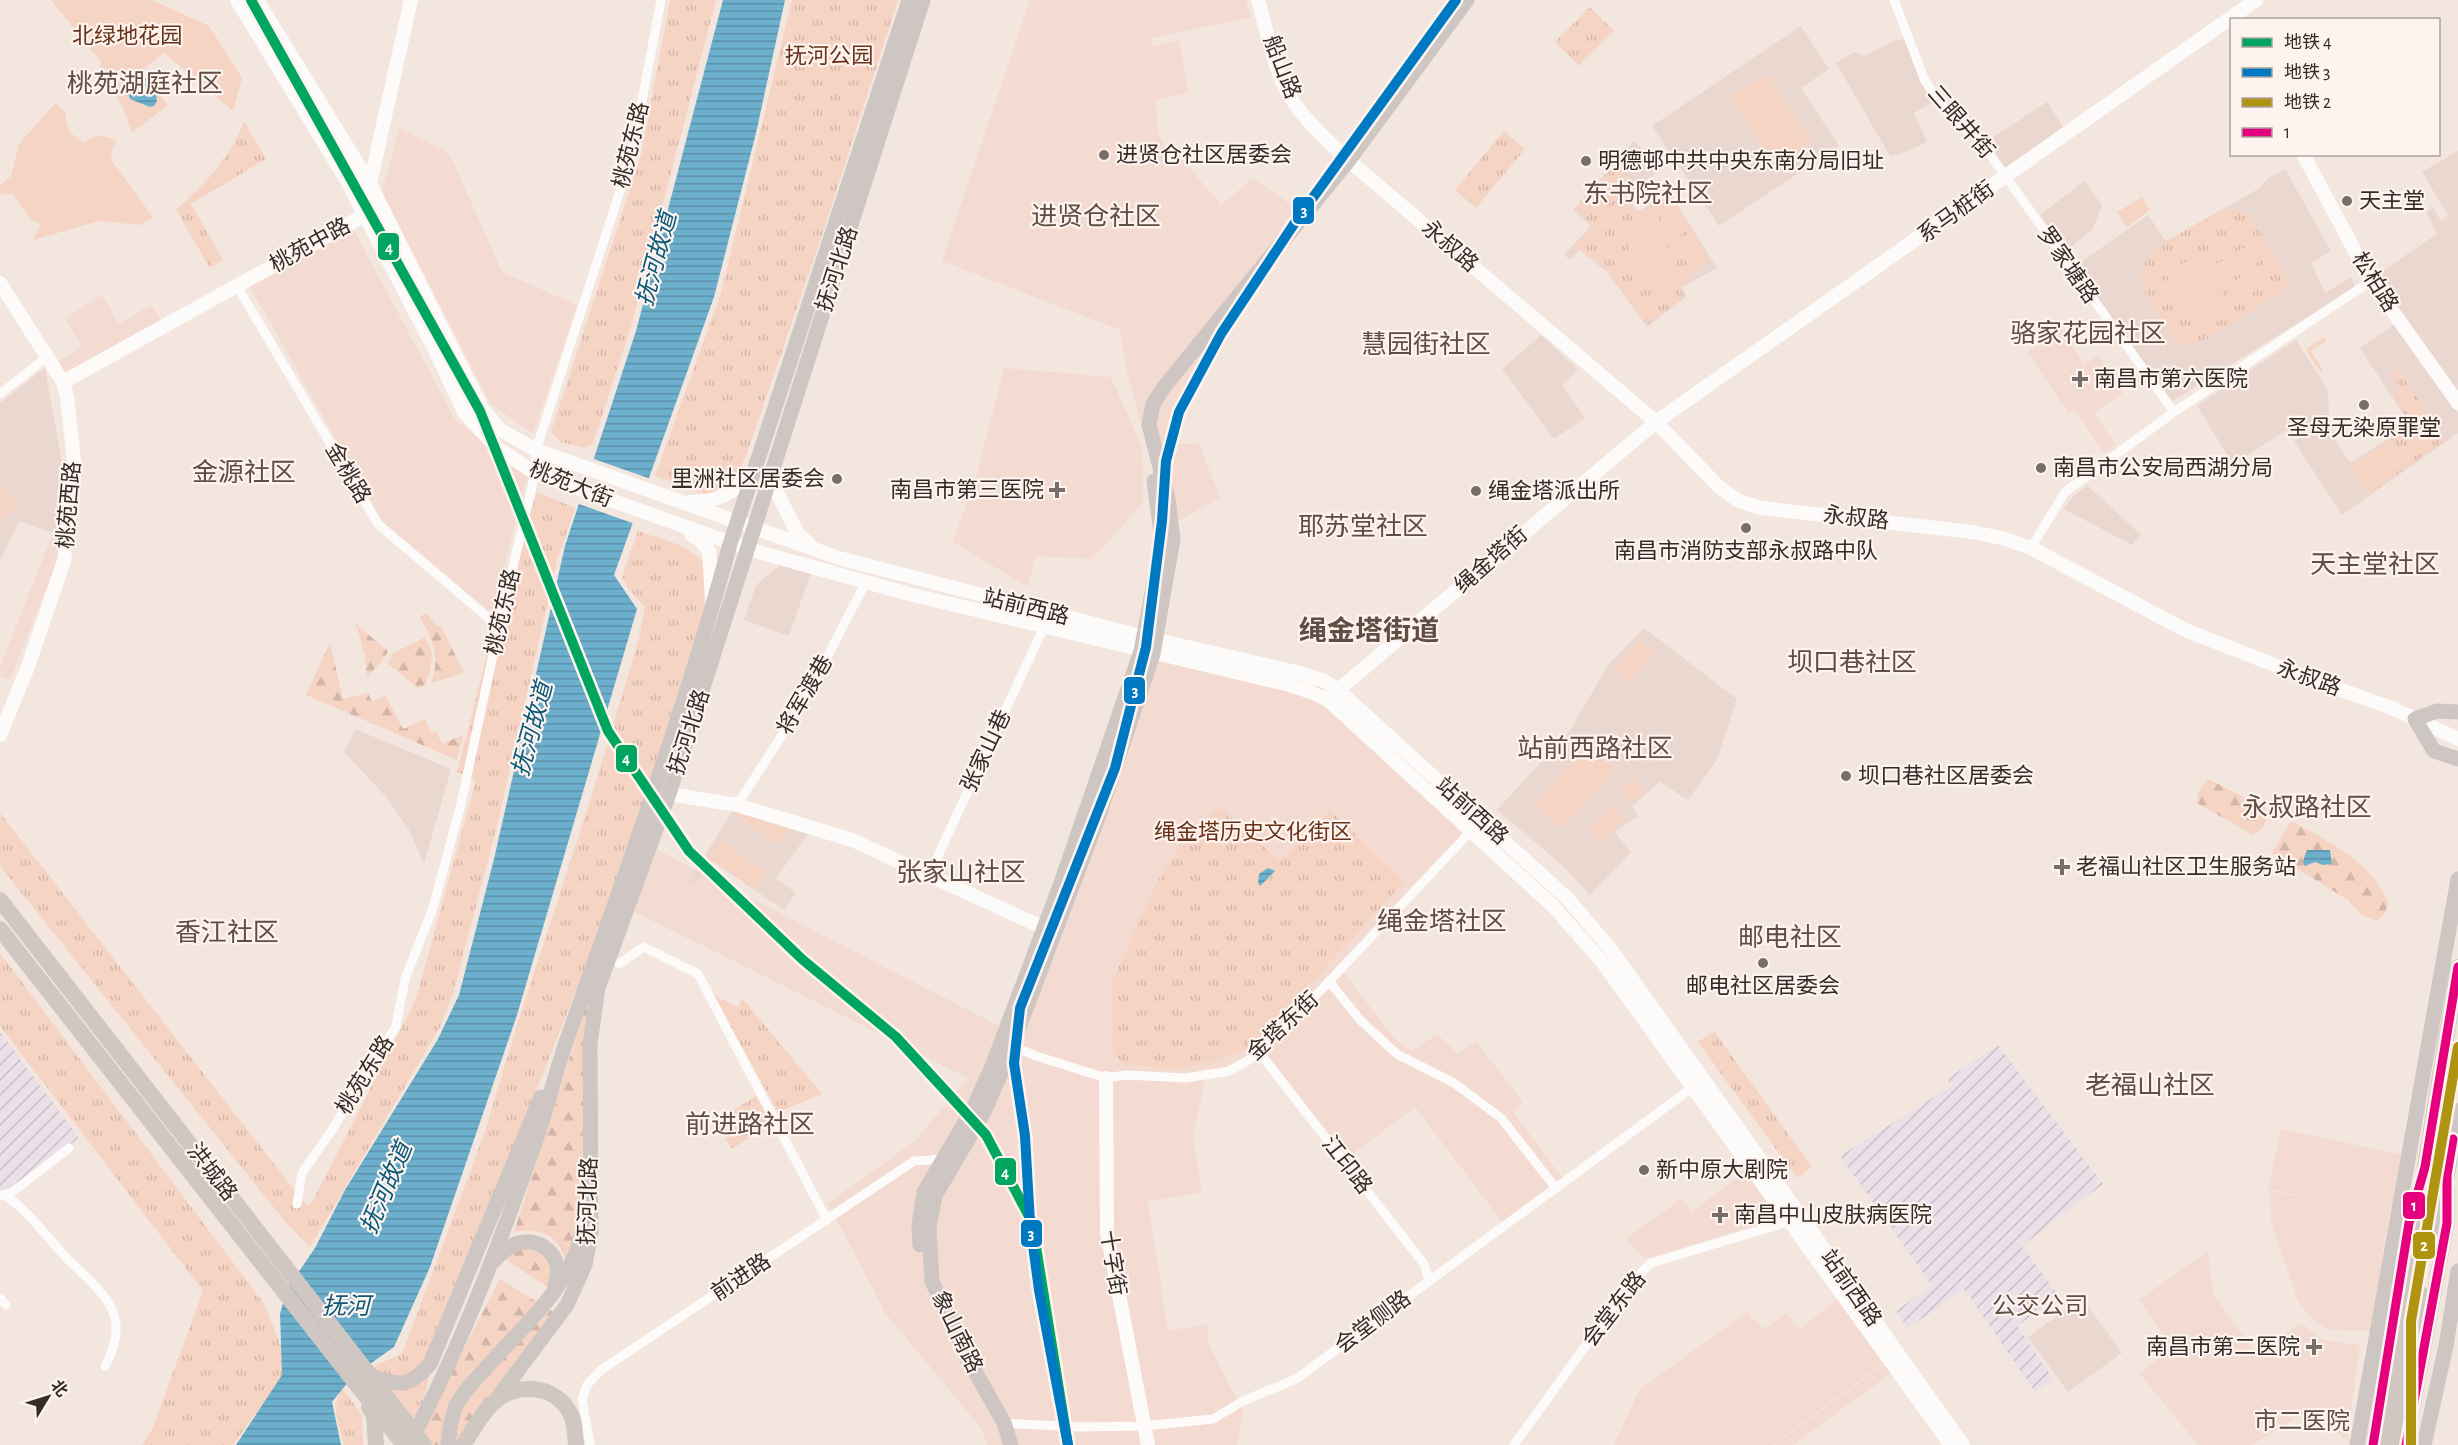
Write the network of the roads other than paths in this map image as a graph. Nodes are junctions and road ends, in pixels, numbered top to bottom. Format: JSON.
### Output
{"nodes":[{"id":1,"x":237,"y":0,"type":"edge"},
{"id":2,"x":257,"y":0,"type":"edge"},
{"id":3,"x":411,"y":0,"type":"edge"},
{"id":4,"x":661,"y":0,"type":"edge"},
{"id":5,"x":909,"y":0,"type":"edge"},
{"id":6,"x":923,"y":0,"type":"edge"},
{"id":7,"x":1258,"y":0,"type":"edge"},
{"id":8,"x":1456,"y":0,"type":"edge"},
{"id":9,"x":1467,"y":0,"type":"edge"},
{"id":10,"x":1894,"y":0,"type":"edge"},
{"id":11,"x":2256,"y":0,"type":"edge"},
{"id":12,"x":2235,"y":18,"type":"edge"},
{"id":13,"x":2230,"y":22,"type":"edge"},
{"id":14,"x":2304,"y":156,"type":"edge"},
{"id":15,"x":1345,"y":157,"type":"junction"},
{"id":16,"x":2006,"y":176,"type":"junction"},
{"id":17,"x":370,"y":184,"type":"junction"},
{"id":18,"x":364,"y":215,"type":"junction"},
{"id":19,"x":2371,"y":282,"type":"junction"},
{"id":20,"x":0,"y":283,"type":"edge"},
{"id":21,"x":237,"y":286,"type":"junction"},
{"id":22,"x":47,"y":357,"type":"junction"},
{"id":23,"x":63,"y":382,"type":"junction"},
{"id":24,"x":0,"y":394,"type":"edge"},
{"id":25,"x":2458,"y":403,"type":"edge"},
{"id":26,"x":2174,"y":412,"type":"junction"},
{"id":27,"x":1656,"y":422,"type":"junction"},
{"id":28,"x":536,"y":450,"type":"junction"},
{"id":29,"x":755,"y":469,"type":"junction"},
{"id":30,"x":535,"y":473,"type":"junction"},
{"id":31,"x":770,"y":479,"type":"junction"},
{"id":32,"x":681,"y":502,"type":"junction"},
{"id":33,"x":737,"y":522,"type":"junction"},
{"id":34,"x":677,"y":525,"type":"junction"},
{"id":35,"x":754,"y":528,"type":"junction"},
{"id":36,"x":730,"y":544,"type":"junction"},
{"id":37,"x":2031,"y":548,"type":"junction"},
{"id":38,"x":748,"y":549,"type":"junction"},
{"id":39,"x":816,"y":550,"type":"junction"},
{"id":40,"x":866,"y":582,"type":"junction"},
{"id":41,"x":712,"y":609,"type":"junction"},
{"id":42,"x":499,"y":627,"type":"junction"},
{"id":43,"x":1044,"y":627,"type":"junction"},
{"id":44,"x":1149,"y":646,"type":"junction"},
{"id":45,"x":1333,"y":695,"type":"junction"},
{"id":46,"x":2458,"y":712,"type":"edge"},
{"id":47,"x":2415,"y":719,"type":"junction"},
{"id":48,"x":0,"y":735,"type":"edge"},
{"id":49,"x":2458,"y":740,"type":"edge"},
{"id":50,"x":2458,"y":759,"type":"edge"},
{"id":51,"x":669,"y":794,"type":"junction"},
{"id":52,"x":737,"y":805,"type":"junction"},
{"id":53,"x":1471,"y":831,"type":"junction"},
{"id":54,"x":929,"y":875,"type":"junction"},
{"id":55,"x":2458,"y":879,"type":"edge"},
{"id":56,"x":0,"y":900,"type":"edge"},
{"id":57,"x":1044,"y":928,"type":"junction"},
{"id":58,"x":0,"y":929,"type":"edge"},
{"id":59,"x":619,"y":964,"type":"dead end"},
{"id":60,"x":2458,"y":967,"type":"edge"},
{"id":61,"x":1329,"y":981,"type":"junction"},
{"id":62,"x":569,"y":1034,"type":"junction"},
{"id":63,"x":1007,"y":1043,"type":"junction"},
{"id":64,"x":1259,"y":1052,"type":"junction"},
{"id":65,"x":1106,"y":1078,"type":"junction"},
{"id":66,"x":1693,"y":1087,"type":"junction"},
{"id":67,"x":2458,"y":1111,"type":"edge"},
{"id":68,"x":69,"y":1148,"type":"dead end"},
{"id":69,"x":949,"y":1160,"type":"junction"},
{"id":70,"x":2425,"y":1167,"type":"junction"},
{"id":71,"x":2447,"y":1175,"type":"junction"},
{"id":72,"x":590,"y":1187,"type":"junction"},
{"id":73,"x":1555,"y":1187,"type":"junction"},
{"id":74,"x":3,"y":1195,"type":"edge"},
{"id":75,"x":297,"y":1204,"type":"dead end"},
{"id":76,"x":827,"y":1220,"type":"junction"},
{"id":77,"x":1791,"y":1221,"type":"junction"},
{"id":78,"x":2426,"y":1226,"type":"junction"},
{"id":79,"x":490,"y":1264,"type":"junction"},
{"id":80,"x":2458,"y":1271,"type":"edge"},
{"id":81,"x":1429,"y":1280,"type":"junction"},
{"id":82,"x":552,"y":1293,"type":"junction"},
{"id":83,"x":105,"y":1366,"type":"dead end"},
{"id":84,"x":371,"y":1377,"type":"junction"},
{"id":85,"x":353,"y":1381,"type":"junction"},
{"id":86,"x":493,"y":1403,"type":"junction"},
{"id":87,"x":1004,"y":1423,"type":"junction"},
{"id":88,"x":1144,"y":1426,"type":"junction"},
{"id":89,"x":376,"y":1445,"type":"edge"},
{"id":90,"x":406,"y":1445,"type":"edge"},
{"id":91,"x":424,"y":1445,"type":"edge"},
{"id":92,"x":447,"y":1445,"type":"edge"},
{"id":93,"x":463,"y":1445,"type":"edge"},
{"id":94,"x":576,"y":1445,"type":"edge"},
{"id":95,"x":590,"y":1445,"type":"edge"},
{"id":96,"x":1002,"y":1445,"type":"edge"},
{"id":97,"x":1011,"y":1445,"type":"edge"},
{"id":98,"x":1148,"y":1445,"type":"edge"},
{"id":99,"x":1514,"y":1445,"type":"edge"},
{"id":100,"x":1951,"y":1445,"type":"edge"},
{"id":101,"x":1963,"y":1445,"type":"edge"},
{"id":102,"x":2357,"y":1445,"type":"edge"},
{"id":103,"x":2373,"y":1445,"type":"edge"},
{"id":104,"x":2384,"y":1445,"type":"edge"},
{"id":105,"x":2396,"y":1445,"type":"edge"},
{"id":106,"x":2406,"y":1445,"type":"edge"},
{"id":107,"x":2424,"y":1445,"type":"edge"}],
"edges":[{"from":1,"to":18,"type":"main road","name":"桃苑大街"},
{"from":2,"to":17,"type":"main road","name":"桃苑大街"},
{"from":3,"to":17,"type":"main road","name":"桃苑中路"},
{"from":4,"to":28,"type":"street","name":"桃苑东路"},
{"from":5,"to":29,"type":"main road","name":"抚河北路"},
{"from":6,"to":31,"type":"main road","name":"抚河北路"},
{"from":7,"to":15,"type":"main road","name":"船山路"},
{"from":8,"to":15,"type":"main road","name":"象山南路"},
{"from":9,"to":15,"type":"main road","name":"象山南路"},
{"from":10,"to":16,"type":"street","name":"三眼井街"},
{"from":11,"to":12,"type":"main road","name":"系马桩街"},
{"from":13,"to":16,"type":"main road","name":"系马桩街"},
{"from":14,"to":19,"type":"main road","name":"松柏路"},
{"from":15,"to":27,"type":"main road","name":"永叔路"},
{"from":15,"to":44,"type":"main road","name":"象山南路"},
{"from":16,"to":26,"type":"street","name":"罗家塘路"},
{"from":16,"to":27,"type":"main road","name":"系马桩街"},
{"from":17,"to":18,"type":"main road","name":"桃苑中路"},
{"from":17,"to":28,"type":"main road","name":"桃苑大街"},
{"from":18,"to":21,"type":"main road","name":"桃苑中路"},
{"from":18,"to":30,"type":"main road","name":"桃苑大街"},
{"from":19,"to":25,"type":"main road","name":"松柏路"},
{"from":19,"to":26,"type":"street"},
{"from":20,"to":22,"type":"main road","name":"桃苑西路"},
{"from":21,"to":23,"type":"main road","name":"桃苑中路"},
{"from":21,"to":42,"type":"street","name":"金桃路"},
{"from":22,"to":23,"type":"main road","name":"桃苑西路"},
{"from":22,"to":24,"type":"street"},
{"from":23,"to":48,"type":"main road","name":"桃苑西路"},
{"from":26,"to":37,"type":"street"},
{"from":27,"to":37,"type":"main road","name":"永叔路"},
{"from":27,"to":45,"type":"main road","name":"绳金塔街"},
{"from":28,"to":30,"type":"street","name":"桃苑东路"},
{"from":28,"to":32,"type":"main road","name":"桃苑大街"},
{"from":29,"to":32,"type":"main road"},
{"from":29,"to":33,"type":"main road","name":"抚河北路"},
{"from":30,"to":34,"type":"main road","name":"桃苑大街"},
{"from":30,"to":42,"type":"street","name":"桃苑东路"},
{"from":31,"to":35,"type":"main road","name":"抚河北路"},
{"from":31,"to":39,"type":"main road"},
{"from":32,"to":33,"type":"main road","name":"桃苑大街"},
{"from":33,"to":35,"type":"main road","name":"站前西路"},
{"from":33,"to":36,"type":"main road","name":"抚河北路"},
{"from":34,"to":36,"type":"main road","name":"桃苑大街"},
{"from":34,"to":41,"type":"main road"},
{"from":35,"to":38,"type":"main road","name":"抚河北路"},
{"from":35,"to":39,"type":"main road","name":"站前西路"},
{"from":36,"to":38,"type":"main road","name":"站前西路"},
{"from":36,"to":41,"type":"main road","name":"抚河北路"},
{"from":37,"to":47,"type":"main road","name":"永叔路"},
{"from":38,"to":40,"type":"main road","name":"站前西路"},
{"from":38,"to":51,"type":"main road","name":"抚河北路"},
{"from":39,"to":44,"type":"main road","name":"站前西路"},
{"from":40,"to":43,"type":"main road","name":"站前西路"},
{"from":40,"to":52,"type":"street","name":"将军渡巷"},
{"from":41,"to":62,"type":"main road","name":"抚河北路"},
{"from":42,"to":75,"type":"street","name":"桃苑东路"},
{"from":43,"to":44,"type":"main road","name":"站前西路"},
{"from":43,"to":54,"type":"street","name":"张家山巷"},
{"from":44,"to":45,"type":"main road","name":"站前西路"},
{"from":44,"to":57,"type":"main road","name":"象山南路"},
{"from":44,"to":63,"type":"main road","name":"象山南路"},
{"from":45,"to":53,"type":"main road","name":"站前西路"},
{"from":45,"to":101,"type":"main road","name":"站前西路"},
{"from":46,"to":47,"type":"main road"},
{"from":47,"to":49,"type":"main road","name":"永叔路"},
{"from":47,"to":50,"type":"main road"},
{"from":51,"to":52,"type":"main road"},
{"from":51,"to":72,"type":"main road","name":"抚河北路"},
{"from":52,"to":54,"type":"main road"},
{"from":53,"to":61,"type":"street","name":"金塔东街"},
{"from":53,"to":66,"type":"main road","name":"站前西路"},
{"from":54,"to":57,"type":"main road"},
{"from":55,"to":102,"type":"main road"},
{"from":56,"to":84,"type":"highway","name":"洪城路"},
{"from":57,"to":63,"type":"main road","name":"象山南路"},
{"from":58,"to":85,"type":"highway","name":"洪城路"},
{"from":59,"to":76,"type":"street"},
{"from":60,"to":70,"type":"highway"},
{"from":61,"to":64,"type":"street","name":"金塔东街"},
{"from":61,"to":73,"type":"street"},
{"from":62,"to":79,"type":"main road","name":"抚河北路"},
{"from":62,"to":84,"type":"main road"},
{"from":63,"to":65,"type":"street","name":"金塔东街"},
{"from":63,"to":69,"type":"main road","name":"象山南路"},
{"from":64,"to":65,"type":"street","name":"金塔东街"},
{"from":64,"to":81,"type":"street","name":"江印路"},
{"from":65,"to":88,"type":"main road","name":"十字街"},
{"from":66,"to":73,"type":"street","name":"会堂侧路"},
{"from":66,"to":77,"type":"main road","name":"站前西路"},
{"from":67,"to":71,"type":"highway"},
{"from":68,"to":74,"type":"street"},
{"from":69,"to":76,"type":"street","name":"前进路"},
{"from":69,"to":87,"type":"main road","name":"象山南路"},
{"from":69,"to":96,"type":"main road","name":"象山南路"},
{"from":70,"to":78,"type":"highway"},
{"from":70,"to":103,"type":"main road"},
{"from":71,"to":78,"type":"highway"},
{"from":71,"to":106,"type":"main road"},
{"from":72,"to":82,"type":"main road"},
{"from":72,"to":86,"type":"main road","name":"抚河北路"},
{"from":73,"to":81,"type":"street","name":"会堂侧路"},
{"from":74,"to":83,"type":"street"},
{"from":76,"to":95,"type":"street","name":"前进路"},
{"from":77,"to":99,"type":"street","name":"会堂东路"},
{"from":77,"to":100,"type":"main road","name":"站前西路"},
{"from":78,"to":104,"type":"highway"},
{"from":78,"to":105,"type":"highway"},
{"from":79,"to":82,"type":"main road"},
{"from":79,"to":90,"type":"main road","name":"抚河北路"},
{"from":80,"to":107,"type":"main road"},
{"from":81,"to":88,"type":"street","name":"会堂侧路"},
{"from":82,"to":92,"type":"main road"},
{"from":84,"to":91,"type":"highway","name":"洪城路"},
{"from":85,"to":89,"type":"highway"},
{"from":85,"to":90,"type":"highway","name":"洪城路"},
{"from":86,"to":93,"type":"highway","name":"抚河北路"},
{"from":86,"to":94,"type":"highway"},
{"from":87,"to":88,"type":"street","name":"会堂侧路"},
{"from":87,"to":97,"type":"main road","name":"象山南路"},
{"from":88,"to":98,"type":"main road","name":"十字街"}]}
